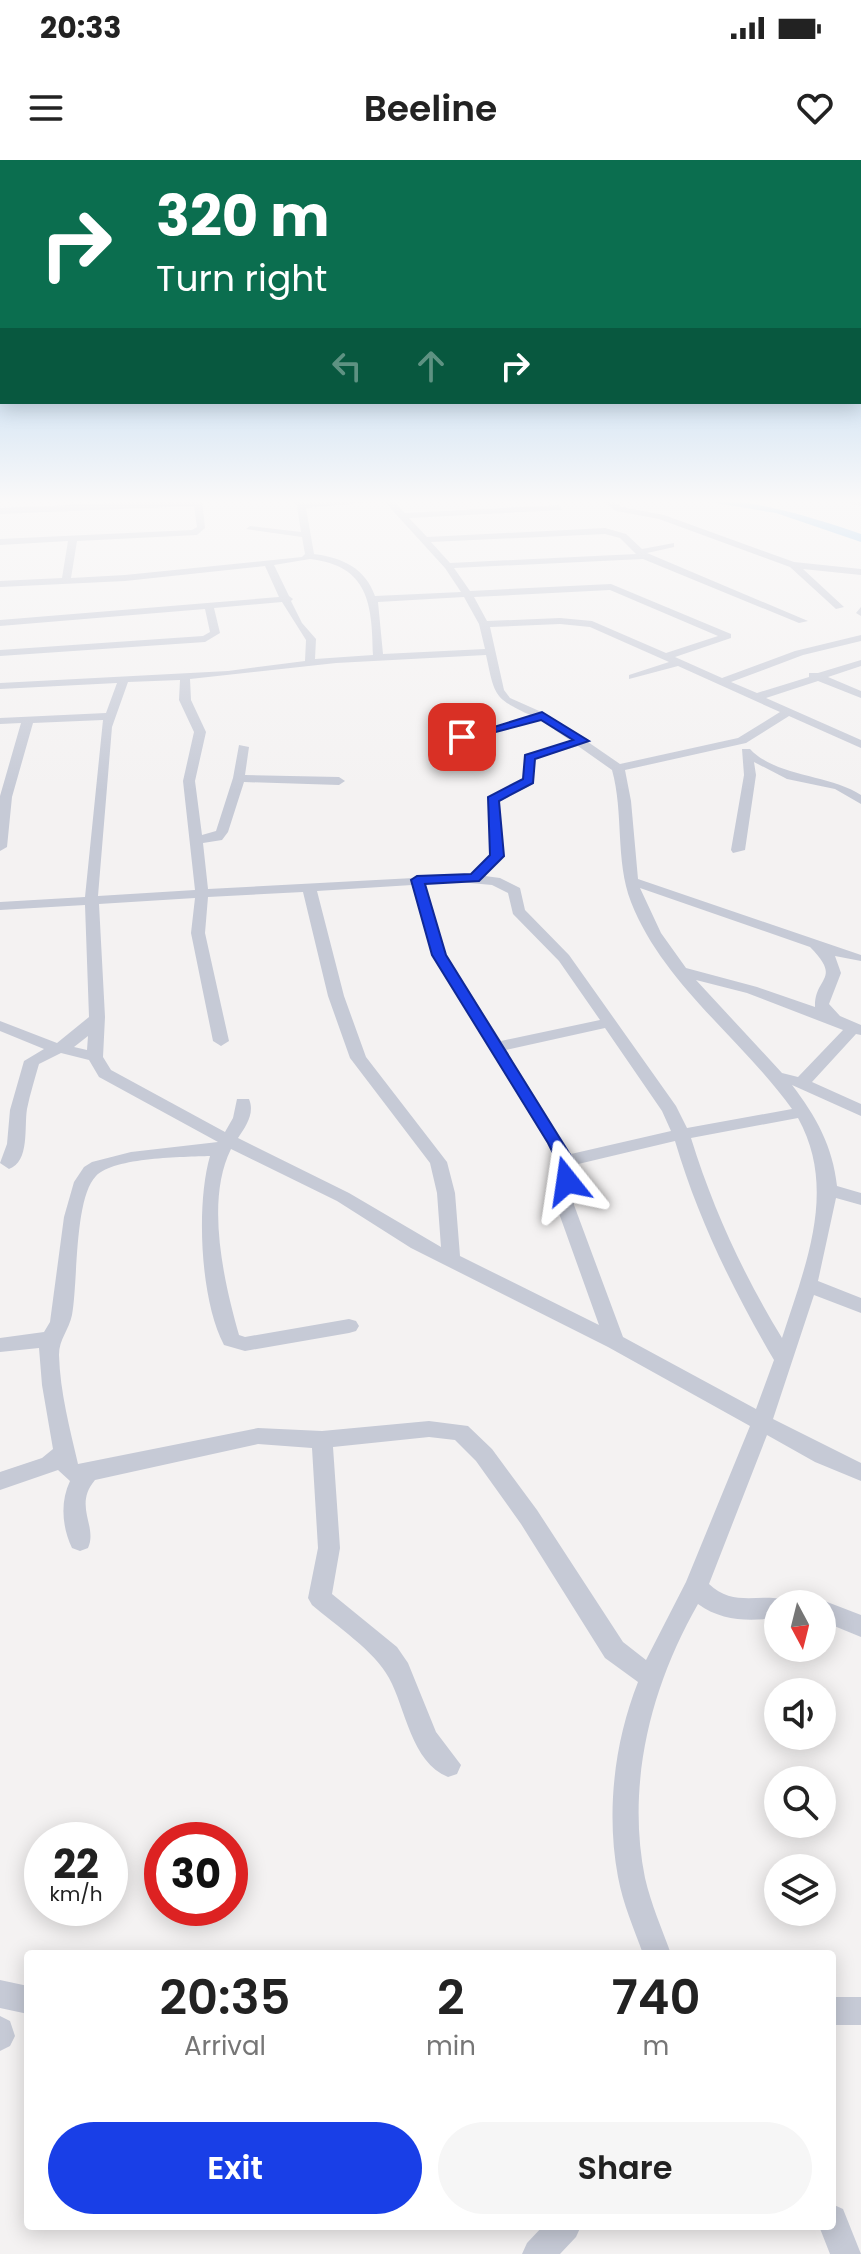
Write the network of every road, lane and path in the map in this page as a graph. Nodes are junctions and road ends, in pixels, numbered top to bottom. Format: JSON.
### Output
{"nodes":[{"id":1,"x":402,"y":597,"type":"edge"},
{"id":2,"x":469,"y":597,"type":"edge"},
{"id":3,"x":638,"y":597,"type":"edge"},
{"id":4,"x":745,"y":597,"type":"edge"},
{"id":5,"x":828,"y":597,"type":"edge"},
{"id":6,"x":288,"y":599,"type":"joint"},
{"id":7,"x":371,"y":599,"type":"joint"},
{"id":8,"x":209,"y":606,"type":"junction"},
{"id":9,"x":839,"y":607,"type":"dead end"},
{"id":10,"x":803,"y":621,"type":"dead end"},
{"id":11,"x":0,"y":623,"type":"edge"},
{"id":12,"x":484,"y":624,"type":"junction"},
{"id":13,"x":861,"y":638,"type":"edge"},
{"id":14,"x":311,"y":651,"type":"junction"},
{"id":15,"x":492,"y":652,"type":"junction"},
{"id":16,"x":0,"y":653,"type":"edge"},
{"id":17,"x":667,"y":656,"type":"junction"},
{"id":18,"x":378,"y":658,"type":"junction"},
{"id":19,"x":336,"y":660,"type":"junction"},
{"id":20,"x":680,"y":662,"type":"junction"},
{"id":21,"x":861,"y":663,"type":"edge"},
{"id":22,"x":310,"y":664,"type":"junction"},
{"id":23,"x":813,"y":675,"type":"junction"},
{"id":24,"x":185,"y":676,"type":"junction"},
{"id":25,"x":633,"y":677,"type":"dead end"},
{"id":26,"x":124,"y":679,"type":"junction"},
{"id":27,"x":724,"y":681,"type":"junction"},
{"id":28,"x":0,"y":686,"type":"edge"},
{"id":29,"x":861,"y":695,"type":"edge"},
{"id":30,"x":757,"y":697,"type":"junction"},
{"id":31,"x":789,"y":711,"type":"junction"},
{"id":32,"x":108,"y":716,"type":"junction"},
{"id":33,"x":542,"y":716,"type":"junction"},
{"id":34,"x":28,"y":719,"type":"junction"},
{"id":35,"x":0,"y":721,"type":"edge"},
{"id":36,"x":463,"y":738,"type":"dead end"},
{"id":37,"x":583,"y":741,"type":"junction"},
{"id":38,"x":861,"y":744,"type":"edge"},
{"id":39,"x":243,"y":747,"type":"dead end"},
{"id":40,"x":744,"y":747,"type":"junction"},
{"id":41,"x":618,"y":768,"type":"junction"},
{"id":42,"x":239,"y":778,"type":"junction"},
{"id":43,"x":339,"y":781,"type":"dead end"},
{"id":44,"x":861,"y":800,"type":"edge"},
{"id":45,"x":197,"y":840,"type":"junction"},
{"id":46,"x":0,"y":847,"type":"edge"},
{"id":47,"x":738,"y":850,"type":"dead end"},
{"id":48,"x":475,"y":878,"type":"junction"},
{"id":49,"x":417,"y":880,"type":"junction"},
{"id":50,"x":632,"y":881,"type":"junction"},
{"id":51,"x":309,"y":888,"type":"junction"},
{"id":52,"x":202,"y":893,"type":"junction"},
{"id":53,"x":92,"y":898,"type":"junction"},
{"id":54,"x":0,"y":906,"type":"edge"},
{"id":55,"x":815,"y":944,"type":"junction"},
{"id":56,"x":857,"y":958,"type":"dead end"},
{"id":57,"x":683,"y":972,"type":"junction"},
{"id":58,"x":833,"y":1019,"type":"junction"},
{"id":59,"x":96,"y":1022,"type":"junction"},
{"id":60,"x":609,"y":1023,"type":"junction"},
{"id":61,"x":0,"y":1026,"type":"edge"},
{"id":62,"x":857,"y":1029,"type":"edge"},
{"id":63,"x":221,"y":1041,"type":"dead end"},
{"id":64,"x":59,"y":1047,"type":"junction"},
{"id":65,"x":497,"y":1047,"type":"junction"},
{"id":66,"x":95,"y":1057,"type":"junction"},
{"id":67,"x":775,"y":1076,"type":"junction"},
{"id":68,"x":802,"y":1083,"type":"junction"},
{"id":69,"x":243,"y":1103,"type":"dead end"},
{"id":70,"x":861,"y":1111,"type":"edge"},
{"id":71,"x":803,"y":1112,"type":"junction"},
{"id":72,"x":682,"y":1134,"type":"junction"},
{"id":73,"x":226,"y":1146,"type":"junction"},
{"id":74,"x":565,"y":1161,"type":"junction"},
{"id":75,"x":9,"y":1163,"type":"dead end"},
{"id":76,"x":828,"y":1190,"type":"junction"},
{"id":77,"x":861,"y":1199,"type":"edge"},
{"id":78,"x":451,"y":1259,"type":"junction"},
{"id":79,"x":808,"y":1285,"type":"junction"},
{"id":80,"x":861,"y":1306,"type":"edge"},
{"id":81,"x":349,"y":1326,"type":"dead end"},
{"id":82,"x":50,"y":1339,"type":"junction"},
{"id":83,"x":615,"y":1342,"type":"junction"},
{"id":84,"x":0,"y":1345,"type":"edge"},
{"id":85,"x":784,"y":1359,"type":"junction"},
{"id":86,"x":760,"y":1422,"type":"junction"},
{"id":87,"x":322,"y":1440,"type":"junction"},
{"id":88,"x":65,"y":1452,"type":"junction"},
{"id":89,"x":861,"y":1472,"type":"edge"},
{"id":90,"x":88,"y":1473,"type":"junction"},
{"id":91,"x":0,"y":1481,"type":"edge"},
{"id":92,"x":80,"y":1541,"type":"dead end"},
{"id":93,"x":696,"y":1587,"type":"junction"},
{"id":94,"x":764,"y":1608,"type":"edge"},
{"id":95,"x":836,"y":1616,"type":"edge"},
{"id":96,"x":861,"y":1626,"type":"edge"},
{"id":97,"x":649,"y":1676,"type":"junction"},
{"id":98,"x":448,"y":1765,"type":"dead end"},
{"id":99,"x":656,"y":1950,"type":"edge"},
{"id":100,"x":0,"y":1994,"type":"edge"},
{"id":101,"x":24,"y":1999,"type":"edge"},
{"id":102,"x":836,"y":2011,"type":"edge"},
{"id":103,"x":861,"y":2011,"type":"edge"},
{"id":104,"x":561,"y":2230,"type":"edge"},
{"id":105,"x":836,"y":2230,"type":"edge"},
{"id":106,"x":538,"y":2254,"type":"edge"},
{"id":107,"x":846,"y":2254,"type":"edge"}],
"edges":[{"from":1,"to":7,"type":"street"},
{"from":2,"to":12,"type":"street"},
{"from":3,"to":17,"type":"street"},
{"from":4,"to":10,"type":"street"},
{"from":5,"to":9,"type":"street"},
{"from":6,"to":8,"type":"street"},
{"from":6,"to":14,"type":"street"},
{"from":7,"to":18,"type":"street"},
{"from":8,"to":11,"type":"street"},
{"from":8,"to":16,"type":"street"},
{"from":12,"to":15,"type":"street"},
{"from":12,"to":17,"type":"street"},
{"from":13,"to":27,"type":"street"},
{"from":14,"to":19,"type":"street"},
{"from":14,"to":22,"type":"street"},
{"from":15,"to":18,"type":"street"},
{"from":15,"to":33,"type":"street"},
{"from":17,"to":20,"type":"street"},
{"from":18,"to":19,"type":"street"},
{"from":19,"to":22,"type":"street"},
{"from":20,"to":25,"type":"street"},
{"from":20,"to":27,"type":"street"},
{"from":21,"to":23,"type":"street"},
{"from":22,"to":24,"type":"street"},
{"from":23,"to":29,"type":"street"},
{"from":23,"to":30,"type":"street"},
{"from":24,"to":26,"type":"street"},
{"from":24,"to":45,"type":"street"},
{"from":26,"to":28,"type":"street"},
{"from":26,"to":32,"type":"street"},
{"from":27,"to":30,"type":"street"},
{"from":30,"to":31,"type":"street"},
{"from":31,"to":38,"type":"street"},
{"from":31,"to":40,"type":"street"},
{"from":32,"to":34,"type":"street"},
{"from":32,"to":53,"type":"street"},
{"from":33,"to":36,"type":"street"},
{"from":33,"to":37,"type":"street"},
{"from":34,"to":35,"type":"street"},
{"from":34,"to":46,"type":"street"},
{"from":37,"to":41,"type":"street"},
{"from":37,"to":48,"type":"street"},
{"from":39,"to":42,"type":"street"},
{"from":40,"to":41,"type":"street"},
{"from":40,"to":44,"type":"street"},
{"from":40,"to":47,"type":"street"},
{"from":41,"to":50,"type":"street"},
{"from":42,"to":43,"type":"street"},
{"from":42,"to":45,"type":"street"},
{"from":45,"to":52,"type":"street"},
{"from":48,"to":49,"type":"street"},
{"from":48,"to":60,"type":"street"},
{"from":49,"to":51,"type":"street"},
{"from":49,"to":65,"type":"street"},
{"from":50,"to":55,"type":"street"},
{"from":50,"to":57,"type":"street"},
{"from":51,"to":52,"type":"street"},
{"from":51,"to":78,"type":"street"},
{"from":52,"to":53,"type":"street"},
{"from":52,"to":63,"type":"street"},
{"from":53,"to":54,"type":"street"},
{"from":53,"to":59,"type":"street"},
{"from":55,"to":56,"type":"street"},
{"from":55,"to":58,"type":"street"},
{"from":57,"to":58,"type":"street"},
{"from":57,"to":67,"type":"street"},
{"from":58,"to":62,"type":"street"},
{"from":59,"to":64,"type":"street"},
{"from":59,"to":66,"type":"street"},
{"from":60,"to":65,"type":"street"},
{"from":60,"to":72,"type":"street"},
{"from":61,"to":64,"type":"street"},
{"from":62,"to":68,"type":"street"},
{"from":64,"to":66,"type":"street"},
{"from":64,"to":75,"type":"street"},
{"from":65,"to":74,"type":"street"},
{"from":66,"to":73,"type":"street"},
{"from":67,"to":68,"type":"street"},
{"from":67,"to":71,"type":"street"},
{"from":68,"to":70,"type":"street"},
{"from":69,"to":73,"type":"street"},
{"from":71,"to":72,"type":"street"},
{"from":71,"to":76,"type":"street"},
{"from":72,"to":74,"type":"street"},
{"from":72,"to":85,"type":"street"},
{"from":73,"to":78,"type":"street"},
{"from":73,"to":81,"type":"street"},
{"from":73,"to":82,"type":"street"},
{"from":74,"to":83,"type":"street"},
{"from":76,"to":77,"type":"street"},
{"from":76,"to":79,"type":"street"},
{"from":78,"to":83,"type":"street"},
{"from":79,"to":80,"type":"street"},
{"from":79,"to":85,"type":"street"},
{"from":82,"to":84,"type":"street"},
{"from":82,"to":88,"type":"street"},
{"from":83,"to":86,"type":"street"},
{"from":85,"to":86,"type":"street"},
{"from":86,"to":89,"type":"street"},
{"from":86,"to":93,"type":"street"},
{"from":87,"to":90,"type":"street"},
{"from":87,"to":97,"type":"street"},
{"from":87,"to":98,"type":"street"},
{"from":88,"to":90,"type":"street"},
{"from":88,"to":91,"type":"street"},
{"from":90,"to":92,"type":"street"},
{"from":93,"to":94,"type":"street"},
{"from":93,"to":97,"type":"street"},
{"from":95,"to":96,"type":"street"},
{"from":97,"to":99,"type":"street"},
{"from":100,"to":101,"type":"street"},
{"from":102,"to":103,"type":"street"},
{"from":104,"to":106,"type":"street"},
{"from":105,"to":107,"type":"street"}]}
